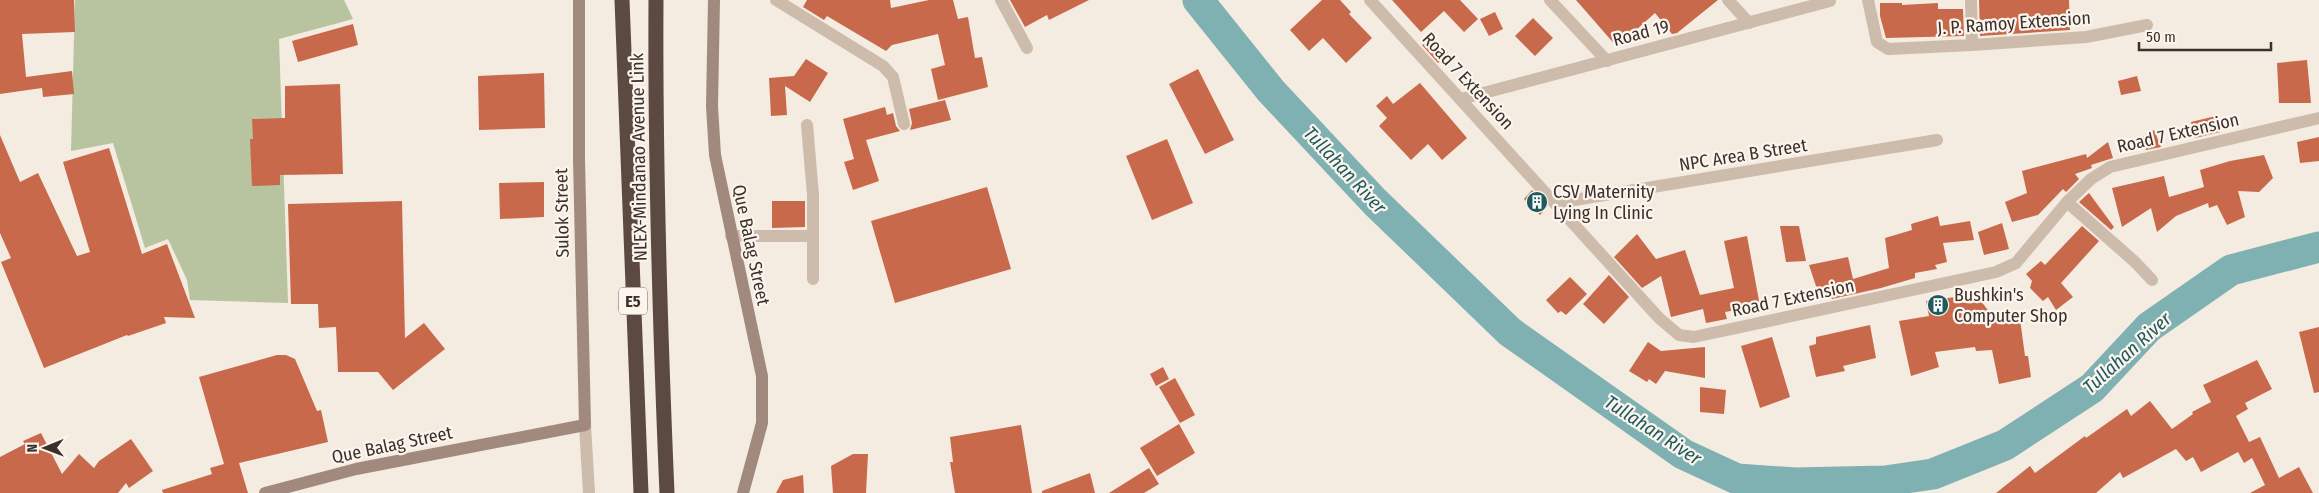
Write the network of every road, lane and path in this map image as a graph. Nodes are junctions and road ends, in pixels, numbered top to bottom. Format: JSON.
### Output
{"nodes":[{"id":1,"x":579,"y":0,"type":"edge"},
{"id":2,"x":624,"y":0,"type":"edge"},
{"id":3,"x":656,"y":0,"type":"edge"},
{"id":4,"x":714,"y":0,"type":"edge"},
{"id":5,"x":776,"y":0,"type":"edge"},
{"id":6,"x":1001,"y":0,"type":"edge"},
{"id":7,"x":1370,"y":0,"type":"edge"},
{"id":8,"x":1550,"y":0,"type":"edge"},
{"id":9,"x":1728,"y":0,"type":"edge"},
{"id":10,"x":1868,"y":0,"type":"edge"},
{"id":11,"x":1971,"y":0,"type":"edge"},
{"id":12,"x":1830,"y":1,"type":"edge"},
{"id":13,"x":1749,"y":23,"type":"junction"},
{"id":14,"x":2147,"y":26,"type":"dead end"},
{"id":15,"x":1972,"y":45,"type":"junction"},
{"id":16,"x":1027,"y":48,"type":"dead end"},
{"id":17,"x":1607,"y":61,"type":"junction"},
{"id":18,"x":1462,"y":99,"type":"junction"},
{"id":19,"x":2319,"y":118,"type":"edge"},
{"id":20,"x":904,"y":124,"type":"dead end"},
{"id":21,"x":807,"y":125,"type":"dead end"},
{"id":22,"x":1936,"y":140,"type":"dead end"},
{"id":23,"x":2067,"y":202,"type":"junction"},
{"id":24,"x":1556,"y":204,"type":"junction"},
{"id":25,"x":731,"y":236,"type":"junction"},
{"id":26,"x":813,"y":236,"type":"junction"},
{"id":27,"x":814,"y":279,"type":"dead end"},
{"id":28,"x":2152,"y":280,"type":"dead end"},
{"id":29,"x":585,"y":425,"type":"junction"},
{"id":30,"x":265,"y":493,"type":"edge"},
{"id":31,"x":589,"y":493,"type":"edge"},
{"id":32,"x":642,"y":493,"type":"edge"},
{"id":33,"x":667,"y":493,"type":"edge"},
{"id":34,"x":743,"y":493,"type":"edge"}],
"edges":[{"from":1,"to":29,"type":"street","name":"Sulok Street"},
{"from":2,"to":32,"type":"highway","name":"NLEX-Mindanao Avenue Link","number":"E5"},
{"from":3,"to":33,"type":"highway","name":"NLEX-Mindanao Avenue Link","number":"E5"},
{"from":4,"to":25,"type":"street","name":"Que Balag Street"},
{"from":5,"to":20,"type":"street"},
{"from":6,"to":16,"type":"street"},
{"from":7,"to":18,"type":"street","name":"Road 7 Extension"},
{"from":8,"to":17,"type":"street"},
{"from":9,"to":13,"type":"street"},
{"from":10,"to":15,"type":"street","name":"J. P. Ramoy Extension"},
{"from":11,"to":15,"type":"street"},
{"from":12,"to":13,"type":"street","name":"Road 19"},
{"from":13,"to":17,"type":"street","name":"Road 19"},
{"from":14,"to":15,"type":"street","name":"J. P. Ramoy Extension"},
{"from":17,"to":18,"type":"street","name":"Road 19"},
{"from":18,"to":24,"type":"street","name":"Road 7 Extension"},
{"from":19,"to":23,"type":"street","name":"Road 7 Extension"},
{"from":21,"to":26,"type":"street"},
{"from":22,"to":24,"type":"street","name":"NPC Area B Street"},
{"from":23,"to":24,"type":"street","name":"Road 7 Extension"},
{"from":23,"to":28,"type":"street"},
{"from":25,"to":26,"type":"street"},
{"from":25,"to":34,"type":"street","name":"Que Balag Street"},
{"from":26,"to":27,"type":"street"},
{"from":29,"to":30,"type":"street","name":"Que Balag Street"},
{"from":29,"to":31,"type":"street"}]}
